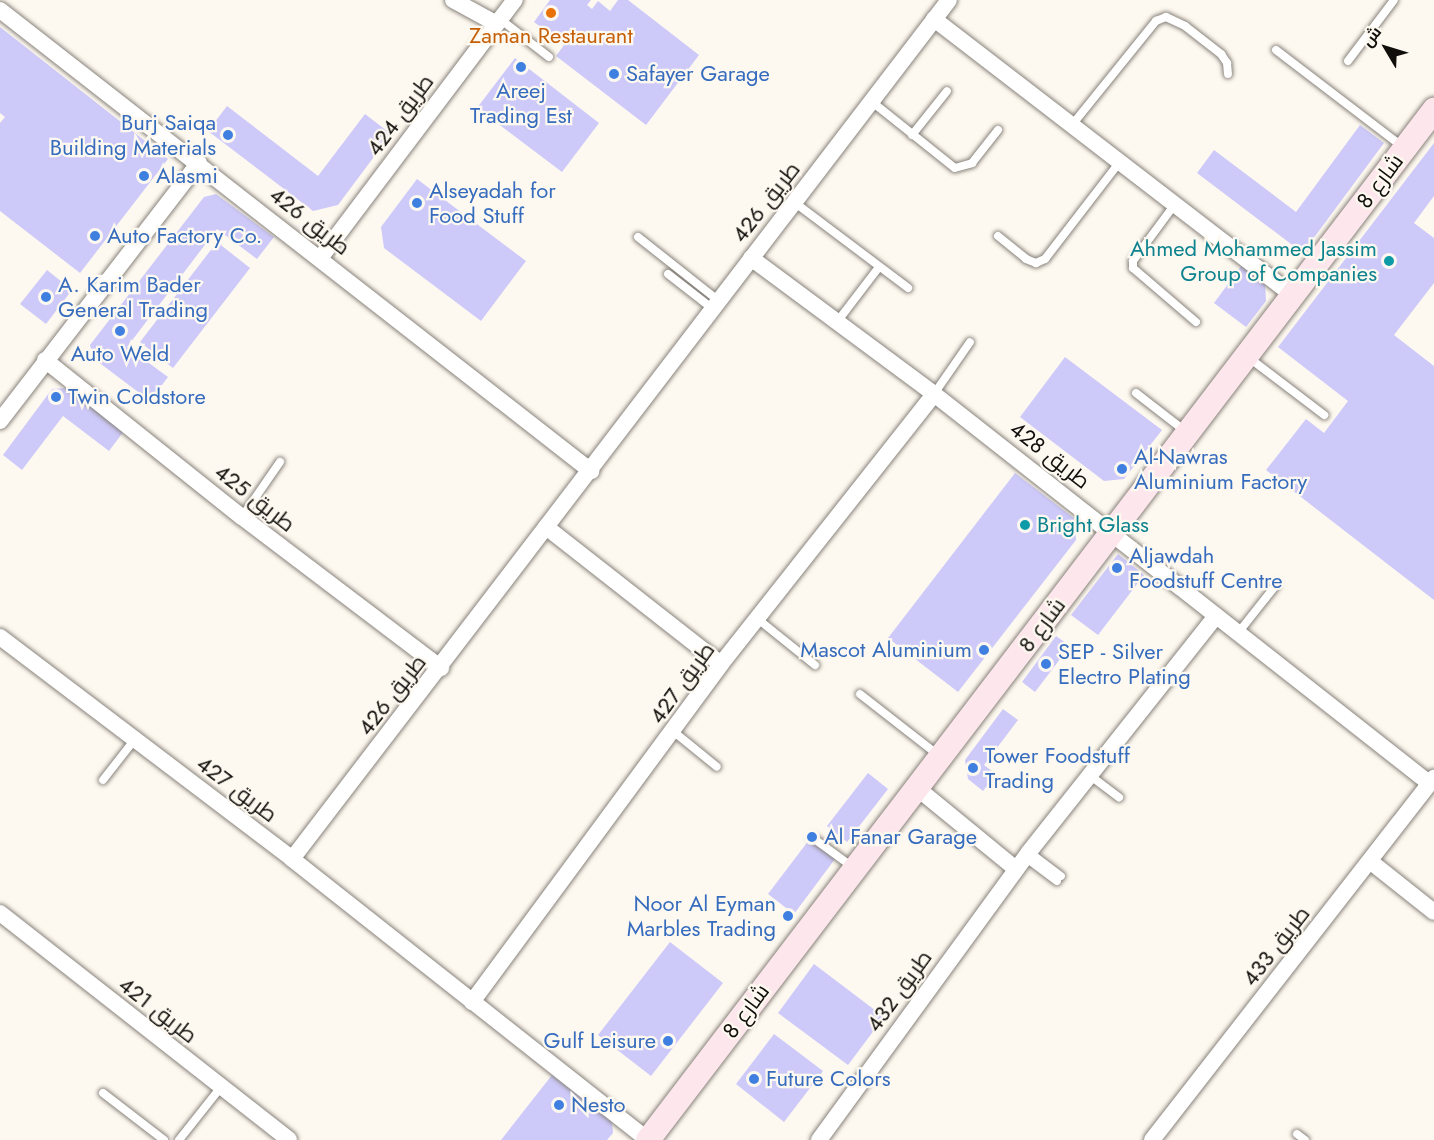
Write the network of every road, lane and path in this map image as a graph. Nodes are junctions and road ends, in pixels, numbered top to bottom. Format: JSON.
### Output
{"nodes":[{"id":1,"x":453,"y":0,"type":"edge"},
{"id":2,"x":515,"y":0,"type":"edge"},
{"id":3,"x":949,"y":0,"type":"edge"},
{"id":4,"x":1394,"y":0,"type":"edge"},
{"id":5,"x":0,"y":10,"type":"edge"},
{"id":6,"x":934,"y":19,"type":"junction"},
{"id":7,"x":498,"y":22,"type":"junction"},
{"id":8,"x":1276,"y":50,"type":"dead end"},
{"id":9,"x":549,"y":57,"type":"dead end"},
{"id":10,"x":1348,"y":61,"type":"dead end"},
{"id":11,"x":1228,"y":74,"type":"dead end"},
{"id":12,"x":947,"y":91,"type":"dead end"},
{"id":13,"x":872,"y":101,"type":"junction"},
{"id":14,"x":1434,"y":110,"type":"edge"},
{"id":15,"x":1072,"y":125,"type":"junction"},
{"id":16,"x":998,"y":130,"type":"dead end"},
{"id":17,"x":912,"y":135,"type":"junction"},
{"id":18,"x":1405,"y":148,"type":"junction"},
{"id":19,"x":199,"y":163,"type":"junction"},
{"id":20,"x":1119,"y":163,"type":"junction"},
{"id":21,"x":794,"y":202,"type":"junction"},
{"id":22,"x":1175,"y":204,"type":"junction"},
{"id":23,"x":998,"y":236,"type":"dead end"},
{"id":24,"x":638,"y":237,"type":"dead end"},
{"id":25,"x":321,"y":257,"type":"junction"},
{"id":26,"x":751,"y":258,"type":"junction"},
{"id":27,"x":879,"y":267,"type":"junction"},
{"id":28,"x":668,"y":274,"type":"dead end"},
{"id":29,"x":908,"y":288,"type":"dead end"},
{"id":30,"x":1293,"y":295,"type":"junction"},
{"id":31,"x":716,"y":305,"type":"junction"},
{"id":32,"x":1196,"y":322,"type":"dead end"},
{"id":33,"x":836,"y":323,"type":"junction"},
{"id":34,"x":970,"y":342,"type":"dead end"},
{"id":35,"x":1248,"y":357,"type":"junction"},
{"id":36,"x":45,"y":360,"type":"junction"},
{"id":37,"x":1136,"y":393,"type":"dead end"},
{"id":38,"x":934,"y":394,"type":"junction"},
{"id":39,"x":1324,"y":415,"type":"dead end"},
{"id":40,"x":0,"y":420,"type":"edge"},
{"id":41,"x":1188,"y":434,"type":"junction"},
{"id":42,"x":280,"y":462,"type":"dead end"},
{"id":43,"x":591,"y":471,"type":"junction"},
{"id":44,"x":242,"y":517,"type":"junction"},
{"id":45,"x":546,"y":527,"type":"junction"},
{"id":46,"x":1113,"y":533,"type":"junction"},
{"id":47,"x":1276,"y":585,"type":"dead end"},
{"id":48,"x":1216,"y":616,"type":"junction"},
{"id":49,"x":759,"y":620,"type":"junction"},
{"id":50,"x":1238,"y":634,"type":"junction"},
{"id":51,"x":0,"y":637,"type":"edge"},
{"id":52,"x":721,"y":664,"type":"junction"},
{"id":53,"x":814,"y":665,"type":"dead end"},
{"id":54,"x":441,"y":668,"type":"junction"},
{"id":55,"x":860,"y":694,"type":"dead end"},
{"id":56,"x":674,"y":732,"type":"junction"},
{"id":57,"x":135,"y":739,"type":"junction"},
{"id":58,"x":941,"y":757,"type":"junction"},
{"id":59,"x":717,"y":767,"type":"dead end"},
{"id":60,"x":1092,"y":777,"type":"junction"},
{"id":61,"x":103,"y":780,"type":"dead end"},
{"id":62,"x":1432,"y":780,"type":"edge"},
{"id":63,"x":917,"y":788,"type":"junction"},
{"id":64,"x":1119,"y":796,"type":"dead end"},
{"id":65,"x":813,"y":838,"type":"dead end"},
{"id":66,"x":292,"y":859,"type":"junction"},
{"id":67,"x":1023,"y":859,"type":"junction"},
{"id":68,"x":1371,"y":862,"type":"junction"},
{"id":69,"x":855,"y":869,"type":"junction"},
{"id":70,"x":1059,"y":879,"type":"dead end"},
{"id":71,"x":1434,"y":912,"type":"edge"},
{"id":72,"x":0,"y":913,"type":"edge"},
{"id":73,"x":472,"y":1002,"type":"junction"},
{"id":74,"x":221,"y":1087,"type":"junction"},
{"id":75,"x":103,"y":1093,"type":"dead end"},
{"id":76,"x":1298,"y":1134,"type":"dead end"},
{"id":77,"x":164,"y":1140,"type":"edge"},
{"id":78,"x":179,"y":1140,"type":"edge"},
{"id":79,"x":289,"y":1140,"type":"edge"},
{"id":80,"x":648,"y":1140,"type":"edge"},
{"id":81,"x":819,"y":1140,"type":"edge"},
{"id":82,"x":1152,"y":1140,"type":"edge"},
{"id":83,"x":1305,"y":1140,"type":"edge"}],
"edges":[{"from":1,"to":7,"type":"street"},
{"from":2,"to":7,"type":"street","name":"طريق 424"},
{"from":3,"to":6,"type":"street","name":"طريق 426"},
{"from":4,"to":10,"type":"lane"},
{"from":5,"to":19,"type":"street","name":"طريق 426"},
{"from":6,"to":13,"type":"street","name":"طريق 426"},
{"from":6,"to":15,"type":"street"},
{"from":7,"to":9,"type":"lane"},
{"from":7,"to":25,"type":"street","name":"طريق 424"},
{"from":8,"to":18,"type":"lane"},
{"from":11,"to":15,"type":"lane"},
{"from":12,"to":17,"type":"lane"},
{"from":13,"to":17,"type":"lane"},
{"from":13,"to":21,"type":"street","name":"طريق 426"},
{"from":14,"to":18,"type":"street","name":"شارع 8"},
{"from":15,"to":20,"type":"street"},
{"from":16,"to":17,"type":"lane"},
{"from":18,"to":30,"type":"street","name":"شارع 8"},
{"from":19,"to":25,"type":"street","name":"طريق 426"},
{"from":19,"to":36,"type":"street"},
{"from":20,"to":22,"type":"street"},
{"from":20,"to":23,"type":"lane"},
{"from":21,"to":26,"type":"street","name":"طريق 426"},
{"from":21,"to":27,"type":"lane"},
{"from":22,"to":30,"type":"street"},
{"from":22,"to":32,"type":"lane"},
{"from":24,"to":31,"type":"lane"},
{"from":25,"to":43,"type":"street","name":"طريق 426"},
{"from":26,"to":31,"type":"street","name":"طريق 426"},
{"from":26,"to":33,"type":"street","name":"طريق 428"},
{"from":27,"to":29,"type":"lane"},
{"from":27,"to":33,"type":"lane"},
{"from":28,"to":31,"type":"lane"},
{"from":30,"to":35,"type":"street","name":"شارع 8"},
{"from":31,"to":43,"type":"street","name":"طريق 426"},
{"from":33,"to":38,"type":"street","name":"طريق 428"},
{"from":34,"to":38,"type":"lane"},
{"from":35,"to":39,"type":"lane"},
{"from":35,"to":41,"type":"street","name":"شارع 8"},
{"from":36,"to":40,"type":"street"},
{"from":36,"to":44,"type":"street","name":"طريق 425"},
{"from":37,"to":41,"type":"lane"},
{"from":38,"to":46,"type":"street","name":"طريق 428"},
{"from":38,"to":49,"type":"street","name":"طريق 427"},
{"from":41,"to":46,"type":"street","name":"شارع 8"},
{"from":42,"to":44,"type":"lane"},
{"from":43,"to":45,"type":"street","name":"طريق 426"},
{"from":44,"to":54,"type":"street","name":"طريق 425"},
{"from":45,"to":52,"type":"street"},
{"from":45,"to":54,"type":"street","name":"طريق 426"},
{"from":46,"to":48,"type":"street","name":"طريق 428"},
{"from":46,"to":58,"type":"street","name":"شارع 8"},
{"from":47,"to":50,"type":"lane"},
{"from":48,"to":50,"type":"street","name":"طريق 428"},
{"from":48,"to":60,"type":"street","name":"طريق 432"},
{"from":49,"to":52,"type":"street","name":"طريق 427"},
{"from":49,"to":53,"type":"lane"},
{"from":50,"to":62,"type":"street","name":"طريق 428"},
{"from":51,"to":57,"type":"street","name":"طريق 427"},
{"from":52,"to":56,"type":"street","name":"طريق 427"},
{"from":54,"to":66,"type":"street","name":"طريق 426"},
{"from":55,"to":58,"type":"lane"},
{"from":56,"to":59,"type":"lane"},
{"from":56,"to":73,"type":"street","name":"طريق 427"},
{"from":57,"to":61,"type":"lane"},
{"from":57,"to":66,"type":"street","name":"طريق 427"},
{"from":58,"to":63,"type":"street","name":"شارع 8"},
{"from":60,"to":64,"type":"lane"},
{"from":60,"to":67,"type":"street","name":"طريق 432"},
{"from":62,"to":68,"type":"street","name":"طريق 433"},
{"from":63,"to":67,"type":"street"},
{"from":63,"to":69,"type":"street","name":"شارع 8"},
{"from":65,"to":69,"type":"lane"},
{"from":66,"to":73,"type":"street","name":"طريق 427"},
{"from":67,"to":70,"type":"lane"},
{"from":67,"to":81,"type":"street","name":"طريق 432"},
{"from":68,"to":71,"type":"street"},
{"from":68,"to":82,"type":"street","name":"طريق 433"},
{"from":69,"to":80,"type":"street","name":"شارع 8"},
{"from":72,"to":74,"type":"street","name":"طريق 421"},
{"from":73,"to":80,"type":"street","name":"طريق 427"},
{"from":74,"to":78,"type":"lane"},
{"from":74,"to":79,"type":"street","name":"طريق 421"},
{"from":75,"to":77,"type":"lane"},
{"from":76,"to":83,"type":"lane"}]}
